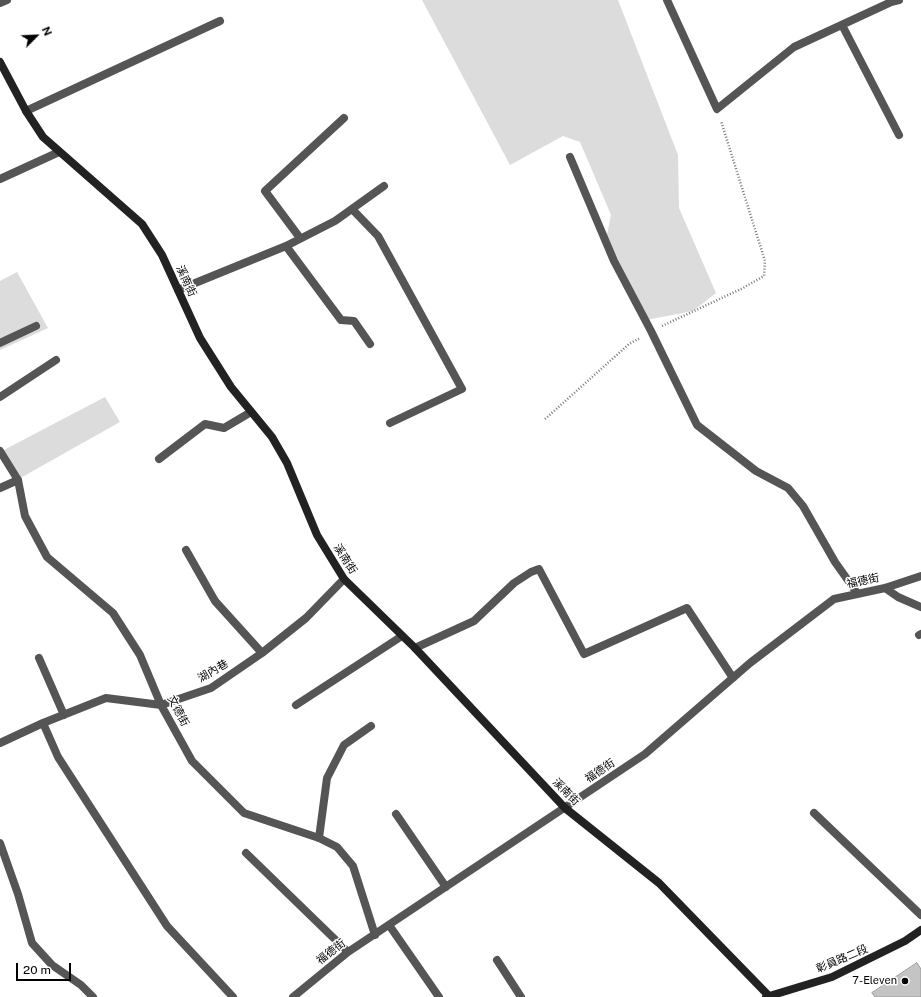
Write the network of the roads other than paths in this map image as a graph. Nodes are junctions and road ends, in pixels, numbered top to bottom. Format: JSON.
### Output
{"nodes":[{"id":1,"x":7,"y":0,"type":"edge"},
{"id":2,"x":667,"y":0,"type":"edge"},
{"id":3,"x":899,"y":0,"type":"edge"},
{"id":4,"x":0,"y":3,"type":"edge"},
{"id":5,"x":220,"y":21,"type":"dead end"},
{"id":6,"x":842,"y":25,"type":"junction"},
{"id":7,"x":0,"y":62,"type":"edge"},
{"id":8,"x":26,"y":112,"type":"junction"},
{"id":9,"x":344,"y":118,"type":"dead end"},
{"id":10,"x":899,"y":135,"type":"dead end"},
{"id":11,"x":59,"y":152,"type":"junction"},
{"id":12,"x":570,"y":156,"type":"dead end"},
{"id":13,"x":0,"y":179,"type":"edge"},
{"id":14,"x":384,"y":186,"type":"dead end"},
{"id":15,"x":352,"y":209,"type":"junction"},
{"id":16,"x":300,"y":238,"type":"junction"},
{"id":17,"x":286,"y":246,"type":"junction"},
{"id":18,"x":178,"y":290,"type":"junction"},
{"id":19,"x":36,"y":326,"type":"dead end"},
{"id":20,"x":0,"y":343,"type":"edge"},
{"id":21,"x":370,"y":344,"type":"dead end"},
{"id":22,"x":56,"y":360,"type":"dead end"},
{"id":23,"x":0,"y":397,"type":"edge"},
{"id":24,"x":251,"y":412,"type":"junction"},
{"id":25,"x":390,"y":423,"type":"dead end"},
{"id":26,"x":0,"y":451,"type":"edge"},
{"id":27,"x":159,"y":459,"type":"dead end"},
{"id":28,"x":18,"y":480,"type":"junction"},
{"id":29,"x":0,"y":488,"type":"edge"},
{"id":30,"x":186,"y":550,"type":"dead end"},
{"id":31,"x":921,"y":576,"type":"edge"},
{"id":32,"x":344,"y":579,"type":"junction"},
{"id":33,"x":885,"y":588,"type":"junction"},
{"id":34,"x":857,"y":593,"type":"junction"},
{"id":35,"x":921,"y":607,"type":"edge"},
{"id":36,"x":402,"y":636,"type":"junction"},
{"id":37,"x":415,"y":648,"type":"junction"},
{"id":38,"x":262,"y":653,"type":"junction"},
{"id":39,"x":39,"y":658,"type":"dead end"},
{"id":40,"x":732,"y":678,"type":"junction"},
{"id":41,"x":161,"y":705,"type":"junction"},
{"id":42,"x":296,"y":705,"type":"dead end"},
{"id":43,"x":64,"y":715,"type":"junction"},
{"id":44,"x":43,"y":723,"type":"junction"},
{"id":45,"x":371,"y":726,"type":"dead end"},
{"id":46,"x":0,"y":743,"type":"edge"},
{"id":47,"x":564,"y":808,"type":"junction"},
{"id":48,"x":814,"y":813,"type":"dead end"},
{"id":49,"x":396,"y":814,"type":"dead end"},
{"id":50,"x":319,"y":838,"type":"junction"},
{"id":51,"x":0,"y":843,"type":"edge"},
{"id":52,"x":246,"y":852,"type":"dead end"},
{"id":53,"x":446,"y":887,"type":"junction"},
{"id":54,"x":921,"y":915,"type":"edge"},
{"id":55,"x":389,"y":925,"type":"junction"},
{"id":56,"x":921,"y":930,"type":"edge"},
{"id":57,"x":374,"y":935,"type":"junction"},
{"id":58,"x":348,"y":952,"type":"junction"},
{"id":59,"x":497,"y":960,"type":"dead end"},
{"id":60,"x":93,"y":997,"type":"edge"},
{"id":61,"x":233,"y":997,"type":"edge"},
{"id":62,"x":293,"y":997,"type":"edge"},
{"id":63,"x":439,"y":997,"type":"edge"},
{"id":64,"x":521,"y":997,"type":"edge"},
{"id":65,"x":768,"y":997,"type":"edge"}],
"edges":[{"from":1,"to":4,"type":"street"},
{"from":2,"to":6,"type":"street"},
{"from":3,"to":6,"type":"street"},
{"from":5,"to":8,"type":"street"},
{"from":6,"to":10,"type":"street"},
{"from":7,"to":8,"type":"street","name":"溪南街"},
{"from":8,"to":11,"type":"street","name":"溪南街"},
{"from":9,"to":16,"type":"street"},
{"from":11,"to":13,"type":"street"},
{"from":11,"to":18,"type":"street","name":"溪南街"},
{"from":12,"to":34,"type":"street"},
{"from":14,"to":15,"type":"street"},
{"from":15,"to":16,"type":"street"},
{"from":15,"to":25,"type":"street"},
{"from":16,"to":17,"type":"street"},
{"from":17,"to":18,"type":"street"},
{"from":17,"to":21,"type":"street"},
{"from":18,"to":24,"type":"street","name":"溪南街"},
{"from":19,"to":20,"type":"street"},
{"from":22,"to":23,"type":"street"},
{"from":24,"to":27,"type":"street"},
{"from":24,"to":32,"type":"street","name":"溪南街"},
{"from":26,"to":28,"type":"street","name":"文德街"},
{"from":28,"to":29,"type":"street"},
{"from":28,"to":41,"type":"street","name":"文德街"},
{"from":30,"to":38,"type":"street"},
{"from":31,"to":33,"type":"street","name":"福德街"},
{"from":32,"to":36,"type":"street","name":"溪南街"},
{"from":32,"to":38,"type":"street","name":"湖內巷"},
{"from":33,"to":34,"type":"street","name":"福德街"},
{"from":33,"to":35,"type":"street"},
{"from":34,"to":40,"type":"street","name":"福德街"},
{"from":36,"to":37,"type":"street","name":"溪南街"},
{"from":36,"to":42,"type":"street"},
{"from":37,"to":40,"type":"street"},
{"from":37,"to":47,"type":"street","name":"溪南街"},
{"from":38,"to":41,"type":"street","name":"湖內巷"},
{"from":39,"to":43,"type":"street"},
{"from":40,"to":47,"type":"street","name":"福德街"},
{"from":41,"to":43,"type":"street","name":"湖內巷"},
{"from":41,"to":50,"type":"street","name":"文德街"},
{"from":43,"to":44,"type":"street","name":"湖內巷"},
{"from":44,"to":46,"type":"street","name":"湖內巷"},
{"from":44,"to":61,"type":"street"},
{"from":45,"to":50,"type":"street"},
{"from":47,"to":53,"type":"street","name":"福德街"},
{"from":47,"to":65,"type":"street","name":"溪南街"},
{"from":48,"to":54,"type":"street"},
{"from":49,"to":53,"type":"street"},
{"from":50,"to":57,"type":"street","name":"文德街"},
{"from":51,"to":60,"type":"street"},
{"from":52,"to":58,"type":"street"},
{"from":53,"to":55,"type":"street","name":"福德街"},
{"from":55,"to":57,"type":"street","name":"福德街"},
{"from":55,"to":63,"type":"street"},
{"from":56,"to":65,"type":"street","name":"彰員路二段"},
{"from":57,"to":58,"type":"street","name":"福德街"},
{"from":58,"to":62,"type":"street","name":"福德街"},
{"from":59,"to":64,"type":"street"}]}
